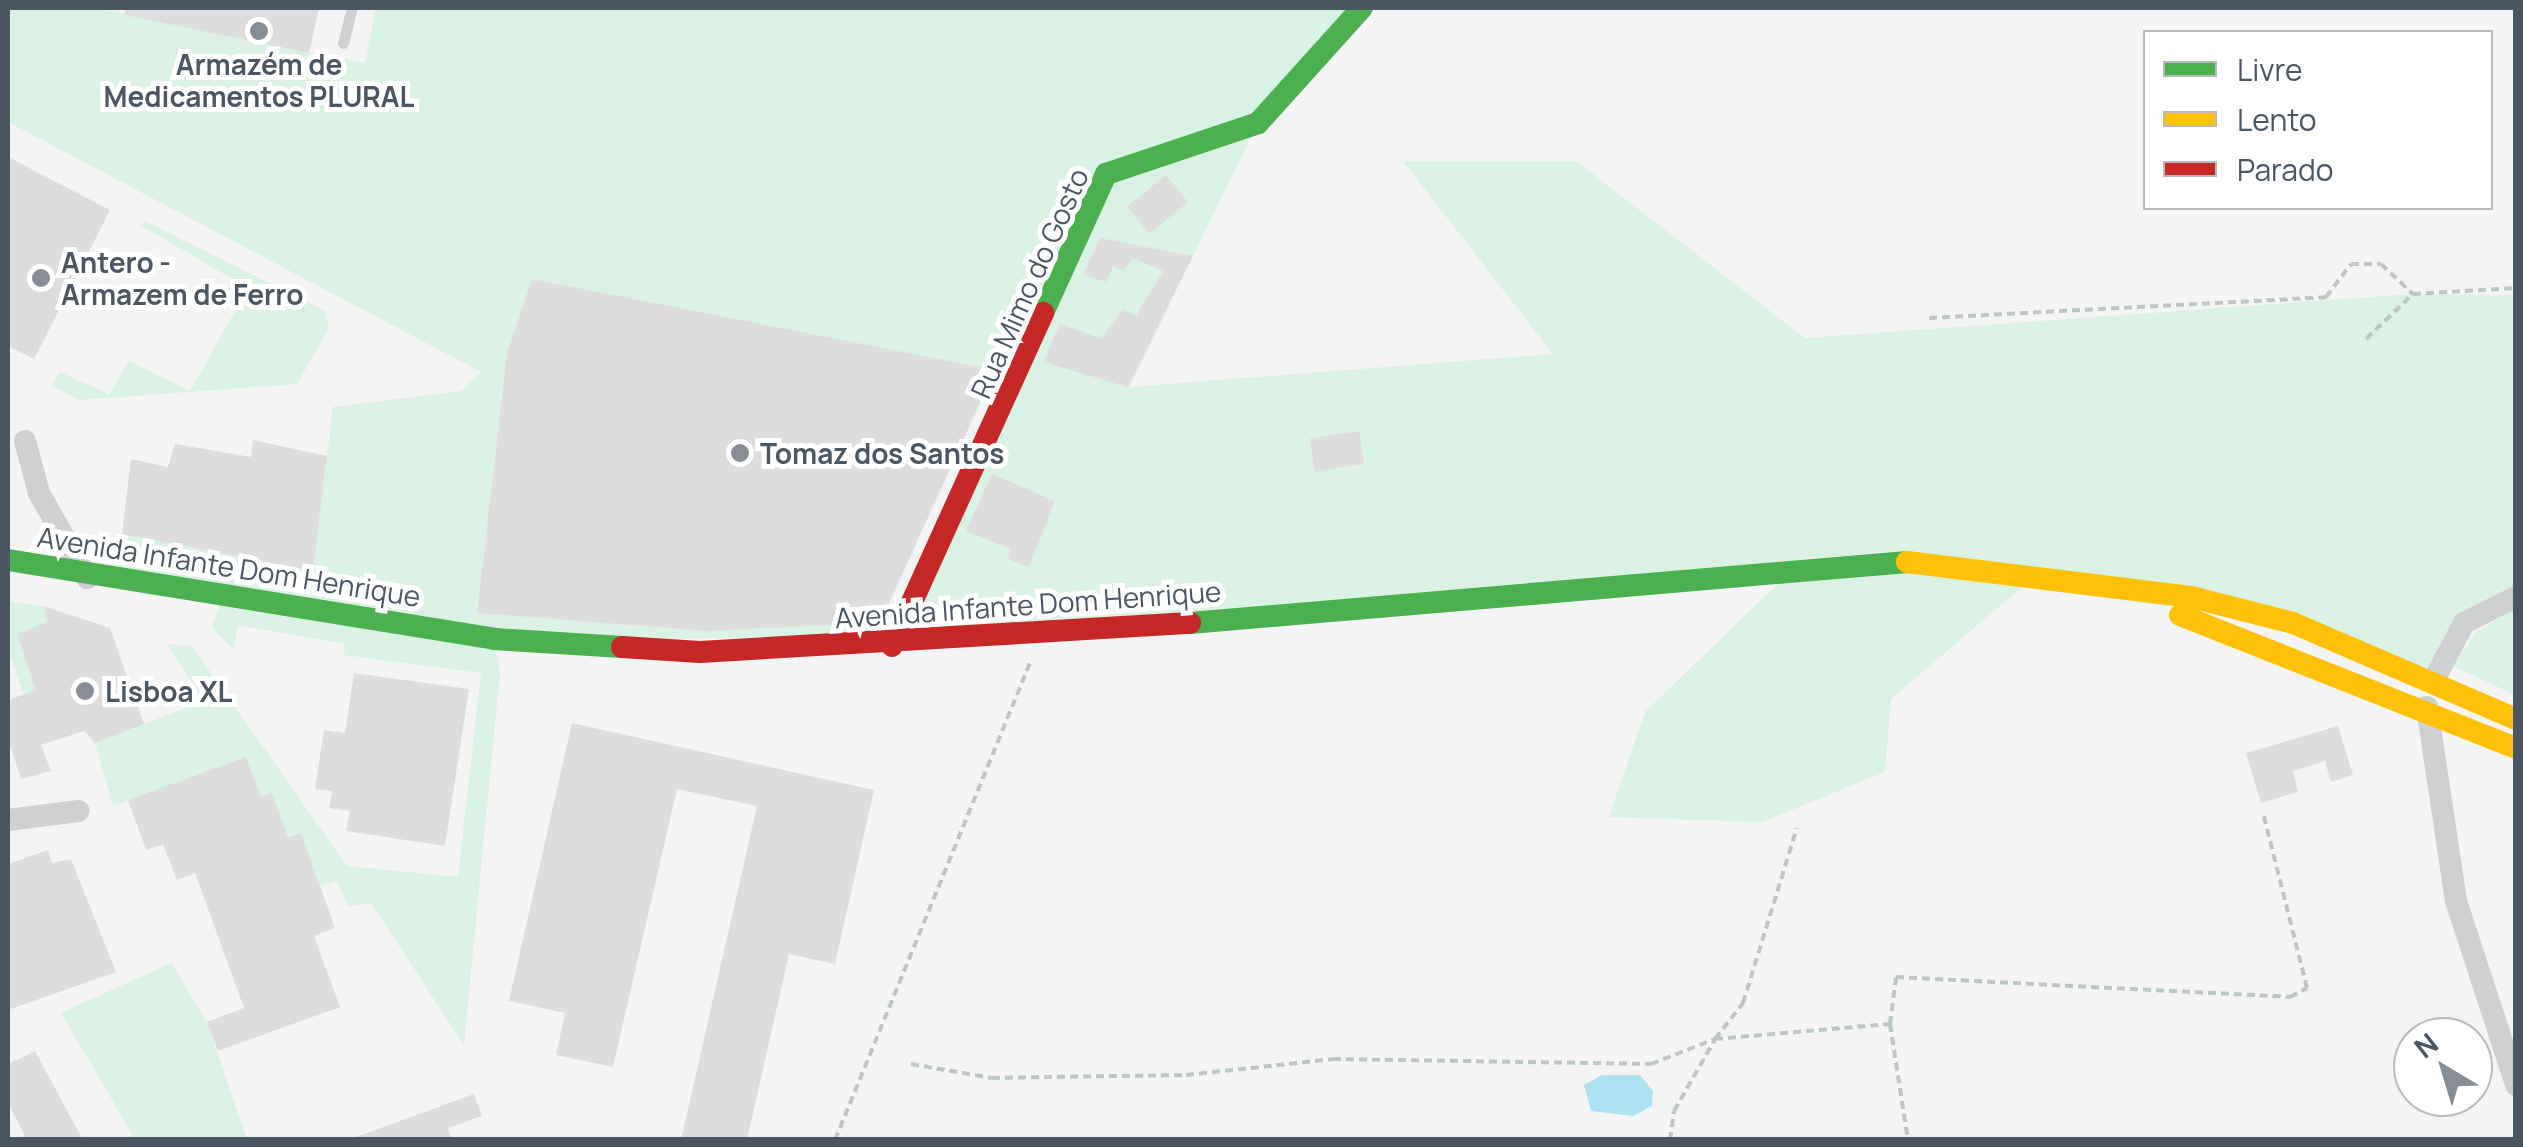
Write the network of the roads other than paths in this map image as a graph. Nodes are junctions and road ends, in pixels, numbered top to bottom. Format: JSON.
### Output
{"nodes":[{"id":1,"x":352,"y":8,"type":"edge"},
{"id":2,"x":1362,"y":8,"type":"edge"},
{"id":3,"x":343,"y":43,"type":"dead end"},
{"id":4,"x":25,"y":441,"type":"dead end"},
{"id":5,"x":8,"y":560,"type":"edge"},
{"id":6,"x":87,"y":578,"type":"junction"},
{"id":7,"x":2055,"y":578,"type":"junction"},
{"id":8,"x":2516,"y":596,"type":"edge"},
{"id":9,"x":892,"y":646,"type":"junction"},
{"id":10,"x":2433,"y":682,"type":"junction"},
{"id":11,"x":2427,"y":707,"type":"junction"},
{"id":12,"x":2516,"y":719,"type":"edge"},
{"id":13,"x":2516,"y":748,"type":"edge"},
{"id":14,"x":78,"y":811,"type":"dead end"},
{"id":15,"x":8,"y":820,"type":"edge"},
{"id":16,"x":2516,"y":1085,"type":"edge"}],
"edges":[{"from":1,"to":3,"type":"lane"},
{"from":2,"to":9,"type":"main road","name":"Rua Mimo do Gosto"},
{"from":4,"to":6,"type":"street"},
{"from":5,"to":6,"type":"main road","name":"Avenida Infante Dom Henrique"},
{"from":6,"to":9,"type":"main road","name":"Avenida Infante Dom Henrique"},
{"from":7,"to":9,"type":"main road","name":"Avenida Infante Dom Henrique"},
{"from":7,"to":10,"type":"main road","name":"Avenida Infante Dom Henrique"},
{"from":7,"to":11,"type":"main road","name":"Avenida Infante Dom Henrique"},
{"from":8,"to":10,"type":"street"},
{"from":10,"to":11,"type":"main road"},
{"from":10,"to":12,"type":"main road","name":"Avenida Infante Dom Henrique"},
{"from":11,"to":13,"type":"main road","name":"Avenida Infante Dom Henrique"},
{"from":11,"to":16,"type":"street"},
{"from":14,"to":15,"type":"street"}]}
